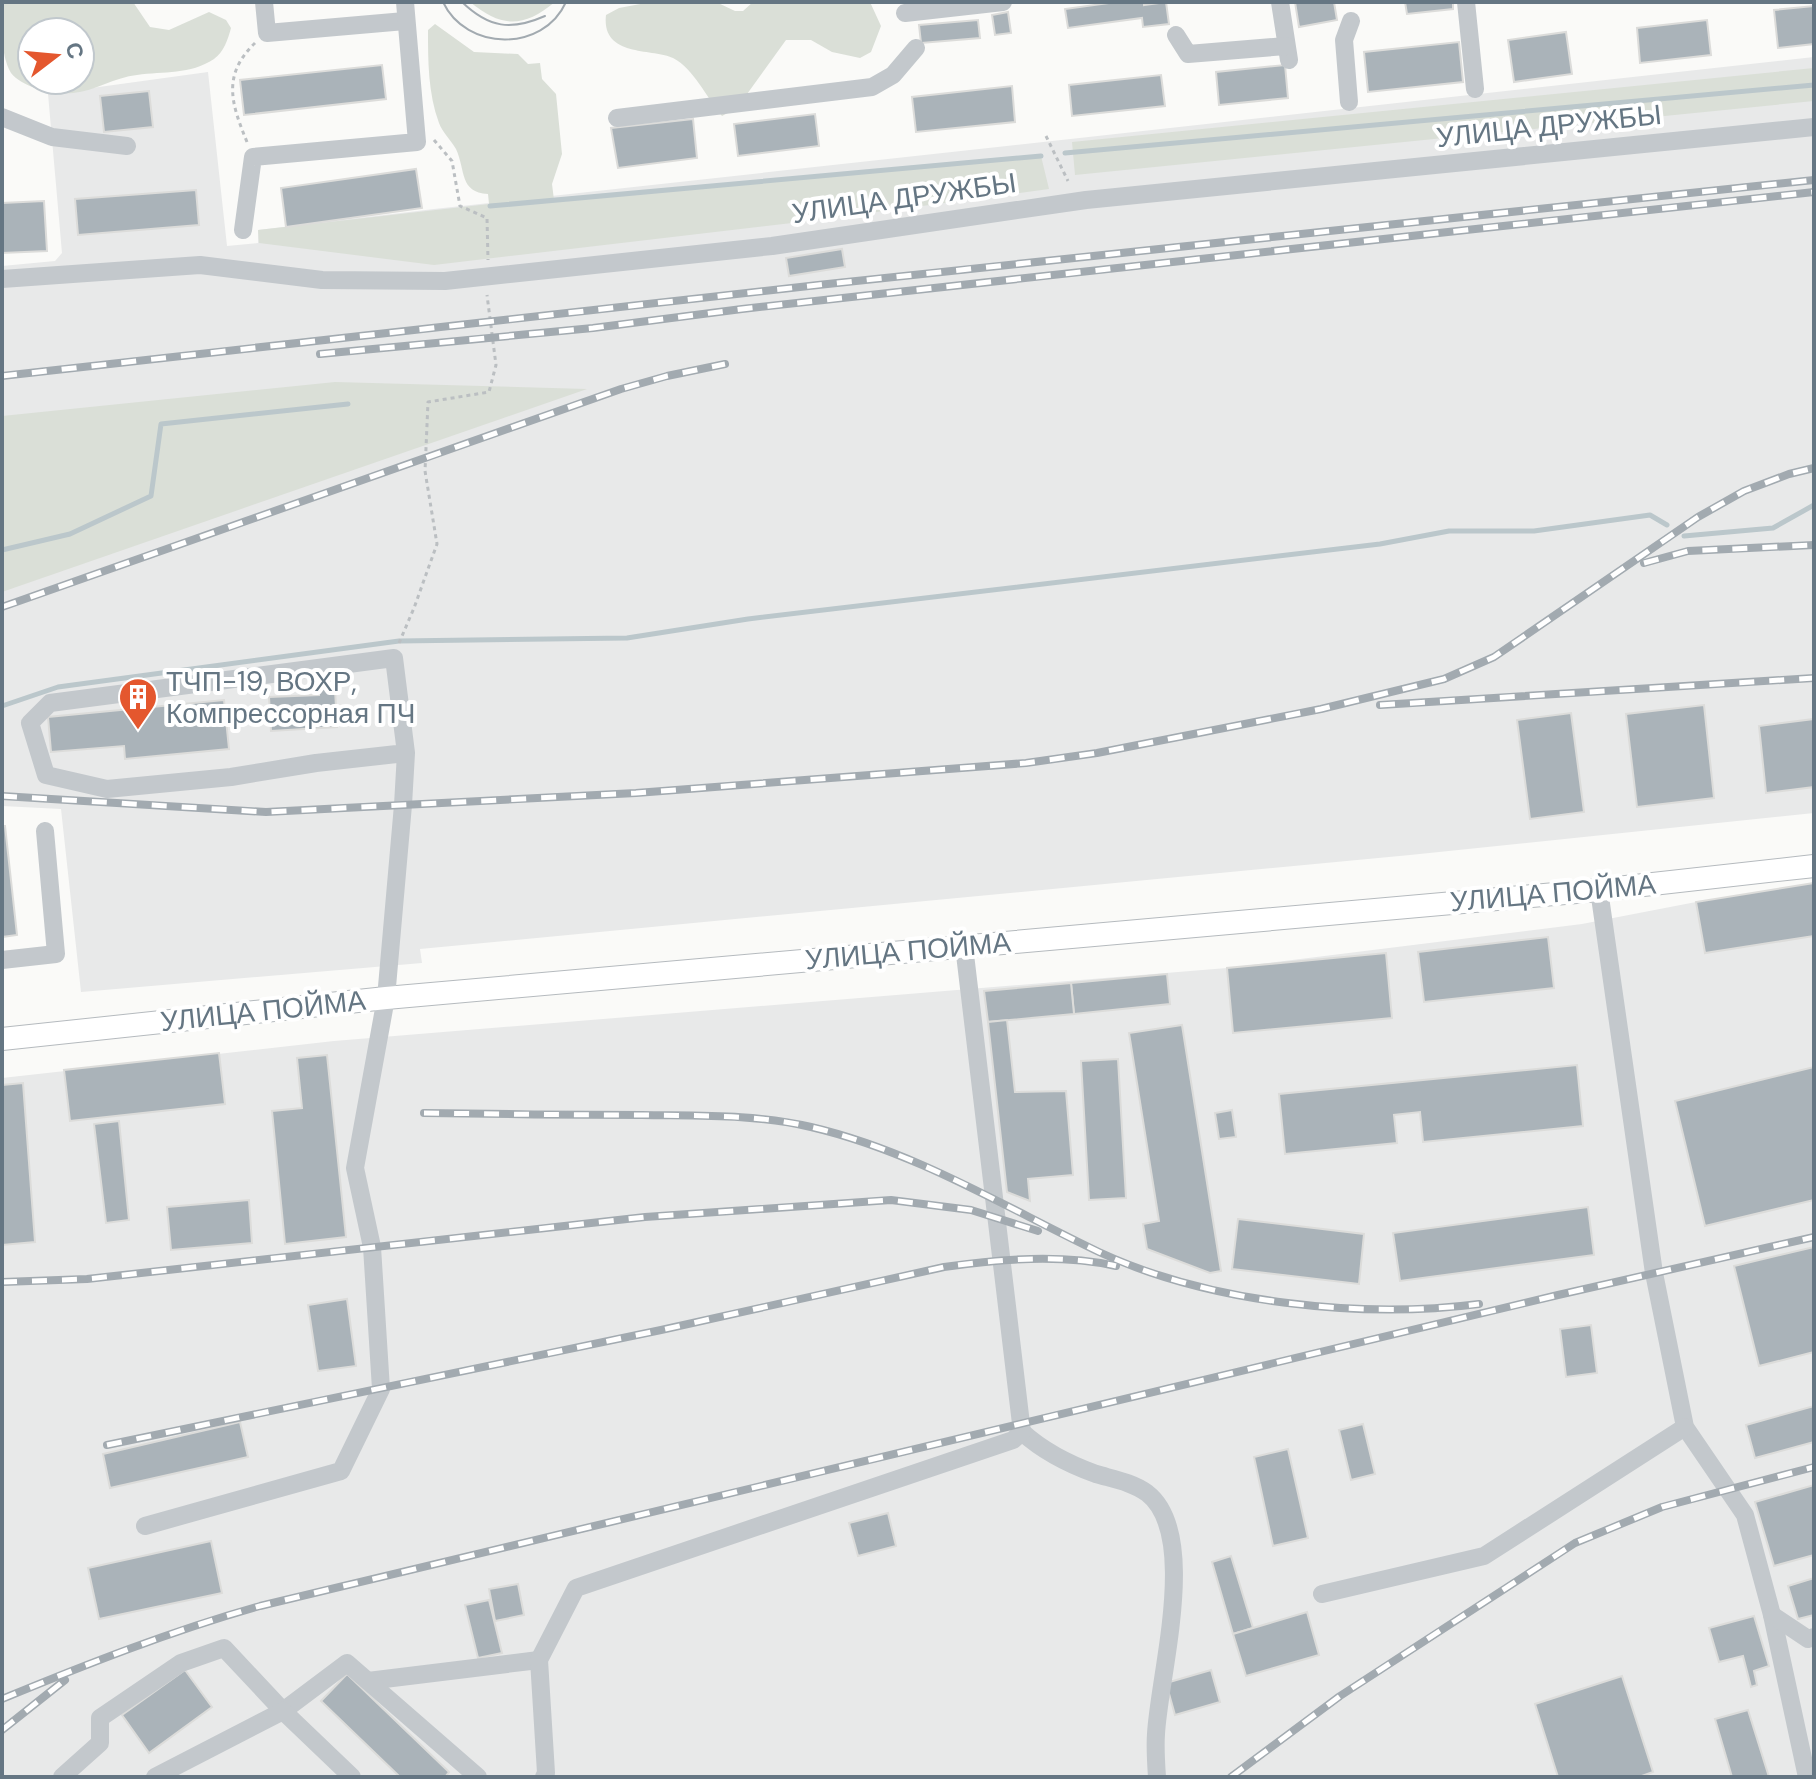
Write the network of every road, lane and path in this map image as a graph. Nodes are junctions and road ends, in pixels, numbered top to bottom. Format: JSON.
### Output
{"nodes":[{"id":1,"x":264,"y":2,"type":"edge"},
{"id":2,"x":405,"y":2,"type":"edge"},
{"id":3,"x":1003,"y":2,"type":"edge"},
{"id":4,"x":1280,"y":2,"type":"edge"},
{"id":5,"x":1466,"y":2,"type":"edge"},
{"id":6,"x":905,"y":13,"type":"dead end"},
{"id":7,"x":405,"y":21,"type":"junction"},
{"id":8,"x":1351,"y":21,"type":"dead end"},
{"id":9,"x":267,"y":33,"type":"junction"},
{"id":10,"x":1176,"y":35,"type":"dead end"},
{"id":11,"x":916,"y":48,"type":"dead end"},
{"id":12,"x":1475,"y":89,"type":"dead end"},
{"id":13,"x":1349,"y":102,"type":"dead end"},
{"id":14,"x":2,"y":117,"type":"edge"},
{"id":15,"x":617,"y":118,"type":"dead end"},
{"id":16,"x":1814,"y":127,"type":"edge"},
{"id":17,"x":428,"y":133,"type":"dead end"},
{"id":18,"x":1046,"y":136,"type":"dead end"},
{"id":19,"x":127,"y":146,"type":"dead end"},
{"id":20,"x":253,"y":157,"type":"junction"},
{"id":21,"x":1068,"y":181,"type":"dead end"},
{"id":22,"x":243,"y":230,"type":"dead end"},
{"id":23,"x":485,"y":276,"type":"junction"},
{"id":24,"x":2,"y":279,"type":"edge"},
{"id":25,"x":394,"y":658,"type":"junction"},
{"id":26,"x":406,"y":753,"type":"junction"},
{"id":27,"x":45,"y":831,"type":"dead end"},
{"id":28,"x":1814,"y":866,"type":"edge"},
{"id":29,"x":1599,"y":890,"type":"junction"},
{"id":30,"x":964,"y":946,"type":"junction"},
{"id":31,"x":2,"y":960,"type":"edge"},
{"id":32,"x":386,"y":998,"type":"junction"},
{"id":33,"x":2,"y":1039,"type":"edge"},
{"id":34,"x":1685,"y":1427,"type":"junction"},
{"id":35,"x":1022,"y":1432,"type":"junction"},
{"id":36,"x":145,"y":1526,"type":"dead end"},
{"id":37,"x":1322,"y":1594,"type":"dead end"},
{"id":38,"x":1772,"y":1615,"type":"junction"},
{"id":39,"x":1814,"y":1637,"type":"edge"},
{"id":40,"x":539,"y":1660,"type":"junction"},
{"id":41,"x":368,"y":1681,"type":"junction"},
{"id":42,"x":283,"y":1711,"type":"junction"},
{"id":43,"x":178,"y":1772,"type":"edge"},
{"id":44,"x":62,"y":1777,"type":"edge"},
{"id":45,"x":155,"y":1777,"type":"edge"},
{"id":46,"x":352,"y":1777,"type":"edge"},
{"id":47,"x":478,"y":1777,"type":"edge"},
{"id":48,"x":544,"y":1777,"type":"edge"},
{"id":49,"x":1157,"y":1777,"type":"edge"},
{"id":50,"x":1807,"y":1777,"type":"edge"}],
"edges":[{"from":1,"to":9,"type":"street"},
{"from":2,"to":7,"type":"street"},
{"from":3,"to":6,"type":"street"},
{"from":4,"to":10,"type":"street"},
{"from":5,"to":12,"type":"street"},
{"from":7,"to":9,"type":"street"},
{"from":7,"to":20,"type":"street"},
{"from":8,"to":13,"type":"street"},
{"from":9,"to":20,"type":"path"},
{"from":11,"to":15,"type":"street"},
{"from":14,"to":19,"type":"street"},
{"from":16,"to":23,"type":"street","name":"УЛИЦА ДРУЖБЫ"},
{"from":17,"to":23,"type":"path"},
{"from":18,"to":21,"type":"path"},
{"from":20,"to":22,"type":"street"},
{"from":23,"to":24,"type":"street","name":"УЛИЦА ДРУЖБЫ"},
{"from":23,"to":25,"type":"path"},
{"from":25,"to":26,"type":"street"},
{"from":25,"to":26,"type":"street"},
{"from":26,"to":32,"type":"street"},
{"from":27,"to":31,"type":"street"},
{"from":28,"to":29,"type":"main road","name":"УЛИЦА ПОЙМА"},
{"from":29,"to":30,"type":"main road","name":"УЛИЦА ПОЙМА"},
{"from":29,"to":34,"type":"street"},
{"from":30,"to":32,"type":"main road","name":"УЛИЦА ПОЙМА"},
{"from":30,"to":35,"type":"street"},
{"from":32,"to":33,"type":"main road","name":"УЛИЦА ПОЙМА"},
{"from":32,"to":36,"type":"street"},
{"from":34,"to":37,"type":"street"},
{"from":34,"to":38,"type":"street"},
{"from":35,"to":40,"type":"street"},
{"from":35,"to":49,"type":"street"},
{"from":38,"to":39,"type":"street"},
{"from":38,"to":50,"type":"street"},
{"from":40,"to":41,"type":"street"},
{"from":40,"to":48,"type":"street"},
{"from":41,"to":42,"type":"street"},
{"from":41,"to":47,"type":"street"},
{"from":42,"to":43,"type":"street"},
{"from":42,"to":44,"type":"street"},
{"from":42,"to":46,"type":"street"},
{"from":43,"to":45,"type":"street"}]}
